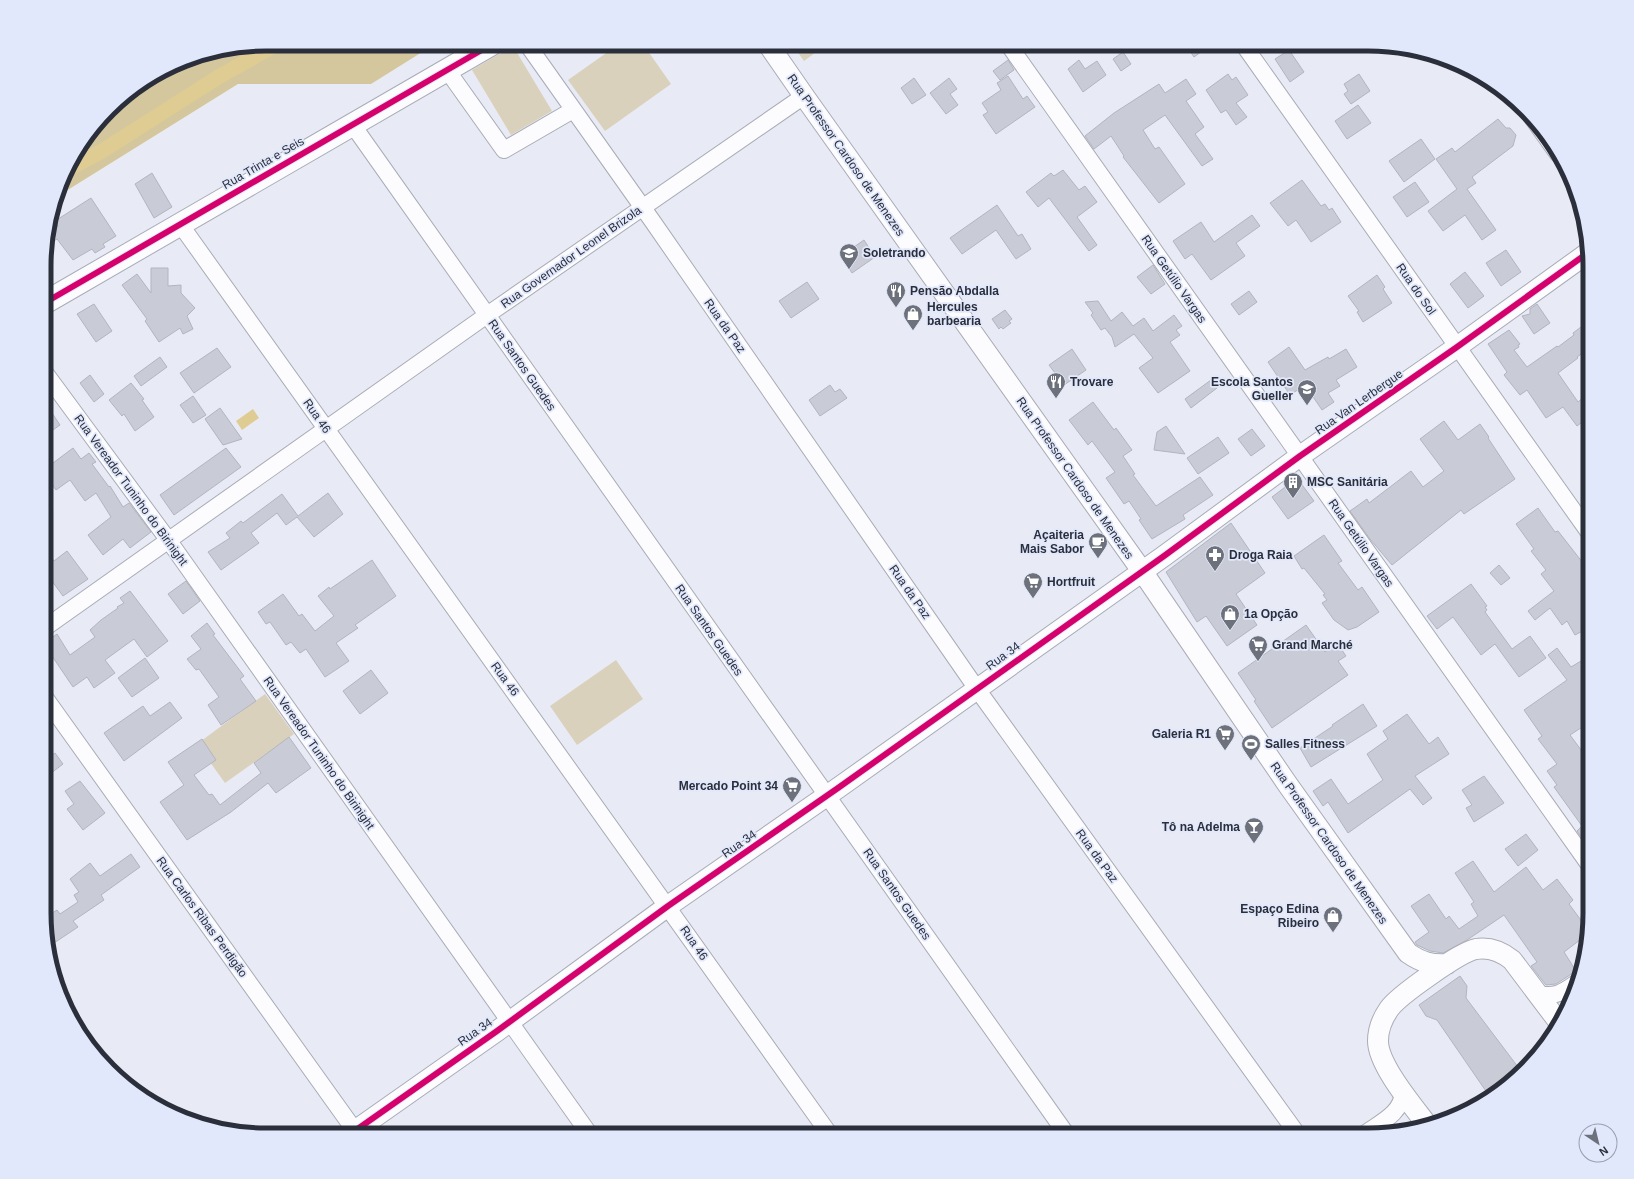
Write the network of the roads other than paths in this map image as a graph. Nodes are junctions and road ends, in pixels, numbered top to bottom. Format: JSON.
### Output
{"nodes":[{"id":1,"x":480,"y":51,"type":"edge"},
{"id":2,"x":532,"y":51,"type":"edge"},
{"id":3,"x":773,"y":51,"type":"edge"},
{"id":4,"x":1013,"y":51,"type":"edge"},
{"id":5,"x":1248,"y":51,"type":"edge"},
{"id":6,"x":448,"y":70,"type":"junction"},
{"id":7,"x":804,"y":96,"type":"junction"},
{"id":8,"x":573,"y":110,"type":"junction"},
{"id":9,"x":352,"y":124,"type":"junction"},
{"id":10,"x":643,"y":208,"type":"junction"},
{"id":11,"x":180,"y":224,"type":"junction"},
{"id":12,"x":1583,"y":256,"type":"edge"},
{"id":13,"x":51,"y":299,"type":"edge"},
{"id":14,"x":487,"y":315,"type":"junction"},
{"id":15,"x":1457,"y":347,"type":"junction"},
{"id":16,"x":51,"y":381,"type":"edge"},
{"id":17,"x":326,"y":428,"type":"junction"},
{"id":18,"x":1300,"y":456,"type":"junction"},
{"id":19,"x":1583,"y":524,"type":"edge"},
{"id":20,"x":169,"y":541,"type":"junction"},
{"id":21,"x":1142,"y":571,"type":"junction"},
{"id":22,"x":51,"y":624,"type":"edge"},
{"id":23,"x":977,"y":689,"type":"junction"},
{"id":24,"x":51,"y":706,"type":"edge"},
{"id":25,"x":827,"y":796,"type":"junction"},
{"id":26,"x":1583,"y":856,"type":"edge"},
{"id":27,"x":668,"y":906,"type":"junction"},
{"id":28,"x":1408,"y":953,"type":"junction"},
{"id":29,"x":1447,"y":964,"type":"junction"},
{"id":30,"x":1570,"y":987,"type":"edge"},
{"id":31,"x":1539,"y":994,"type":"junction"},
{"id":32,"x":1403,"y":996,"type":"junction"},
{"id":33,"x":1555,"y":1017,"type":"edge"},
{"id":34,"x":510,"y":1021,"type":"junction"},
{"id":35,"x":1403,"y":1092,"type":"junction"},
{"id":36,"x":1424,"y":1121,"type":"edge"},
{"id":37,"x":350,"y":1128,"type":"edge"},
{"id":38,"x":361,"y":1128,"type":"edge"},
{"id":39,"x":585,"y":1128,"type":"edge"},
{"id":40,"x":825,"y":1128,"type":"edge"},
{"id":41,"x":1062,"y":1128,"type":"edge"},
{"id":42,"x":1293,"y":1128,"type":"edge"},
{"id":43,"x":1372,"y":1128,"type":"edge"}],
"edges":[{"from":1,"to":6,"type":"main road","name":"Rua Trinta e Seis"},
{"from":2,"to":8,"type":"street","name":"Rua da Paz"},
{"from":3,"to":7,"type":"street","name":"Rua Professor Cardoso de Menezes"},
{"from":4,"to":18,"type":"street","name":"Rua Getúlio Vargas"},
{"from":5,"to":15,"type":"street","name":"Rua do Sol"},
{"from":6,"to":8,"type":"street"},
{"from":6,"to":9,"type":"main road","name":"Rua Trinta e Seis"},
{"from":7,"to":10,"type":"street","name":"Rua Governador Leonel Brizola"},
{"from":7,"to":21,"type":"street","name":"Rua Professor Cardoso de Menezes"},
{"from":8,"to":10,"type":"street","name":"Rua da Paz"},
{"from":9,"to":11,"type":"main road","name":"Rua Trinta e Seis"},
{"from":9,"to":14,"type":"street","name":"Rua Santos Guedes"},
{"from":10,"to":14,"type":"street","name":"Rua Governador Leonel Brizola"},
{"from":10,"to":23,"type":"street","name":"Rua da Paz"},
{"from":11,"to":13,"type":"main road","name":"Rua Trinta e Seis"},
{"from":11,"to":17,"type":"street","name":"Rua 46"},
{"from":12,"to":15,"type":"street","name":"Rua Van Lerbergue"},
{"from":14,"to":17,"type":"street","name":"Rua Governador Leonel Brizola"},
{"from":14,"to":25,"type":"street","name":"Rua Santos Guedes"},
{"from":15,"to":18,"type":"street","name":"Rua Van Lerbergue"},
{"from":15,"to":19,"type":"street","name":"Rua do Sol"},
{"from":16,"to":20,"type":"street","name":"Rua Vereador Tuninho do Birinight"},
{"from":17,"to":20,"type":"street","name":"Rua Governador Leonel Brizola"},
{"from":17,"to":27,"type":"street","name":"Rua 46"},
{"from":18,"to":21,"type":"street","name":"Rua Van Lerbergue"},
{"from":18,"to":26,"type":"street","name":"Rua Getúlio Vargas"},
{"from":20,"to":22,"type":"street","name":"Rua Governador Leonel Brizola"},
{"from":20,"to":34,"type":"street","name":"Rua Vereador Tuninho do Birinight"},
{"from":21,"to":23,"type":"street","name":"Rua 34"},
{"from":21,"to":28,"type":"street","name":"Rua Professor Cardoso de Menezes"},
{"from":23,"to":25,"type":"street","name":"Rua 34"},
{"from":23,"to":42,"type":"street","name":"Rua da Paz"},
{"from":24,"to":37,"type":"street","name":"Rua Carlos Ribas Perdigão"},
{"from":25,"to":27,"type":"street","name":"Rua 34"},
{"from":25,"to":41,"type":"street","name":"Rua Santos Guedes"},
{"from":27,"to":34,"type":"street","name":"Rua 34"},
{"from":27,"to":40,"type":"street","name":"Rua 46"},
{"from":28,"to":29,"type":"street","name":"Rua Professor Cardoso de Menezes"},
{"from":28,"to":32,"type":"street","name":"Rua Professor Cardoso de Menezes"},
{"from":29,"to":31,"type":"street"},
{"from":29,"to":32,"type":"street"},
{"from":30,"to":31,"type":"street"},
{"from":31,"to":33,"type":"street"},
{"from":32,"to":35,"type":"street"},
{"from":34,"to":38,"type":"street","name":"Rua 34"},
{"from":34,"to":39,"type":"street","name":"Rua Vereador Tuninho do Birinight"},
{"from":35,"to":36,"type":"street"},
{"from":35,"to":43,"type":"street"}]}
